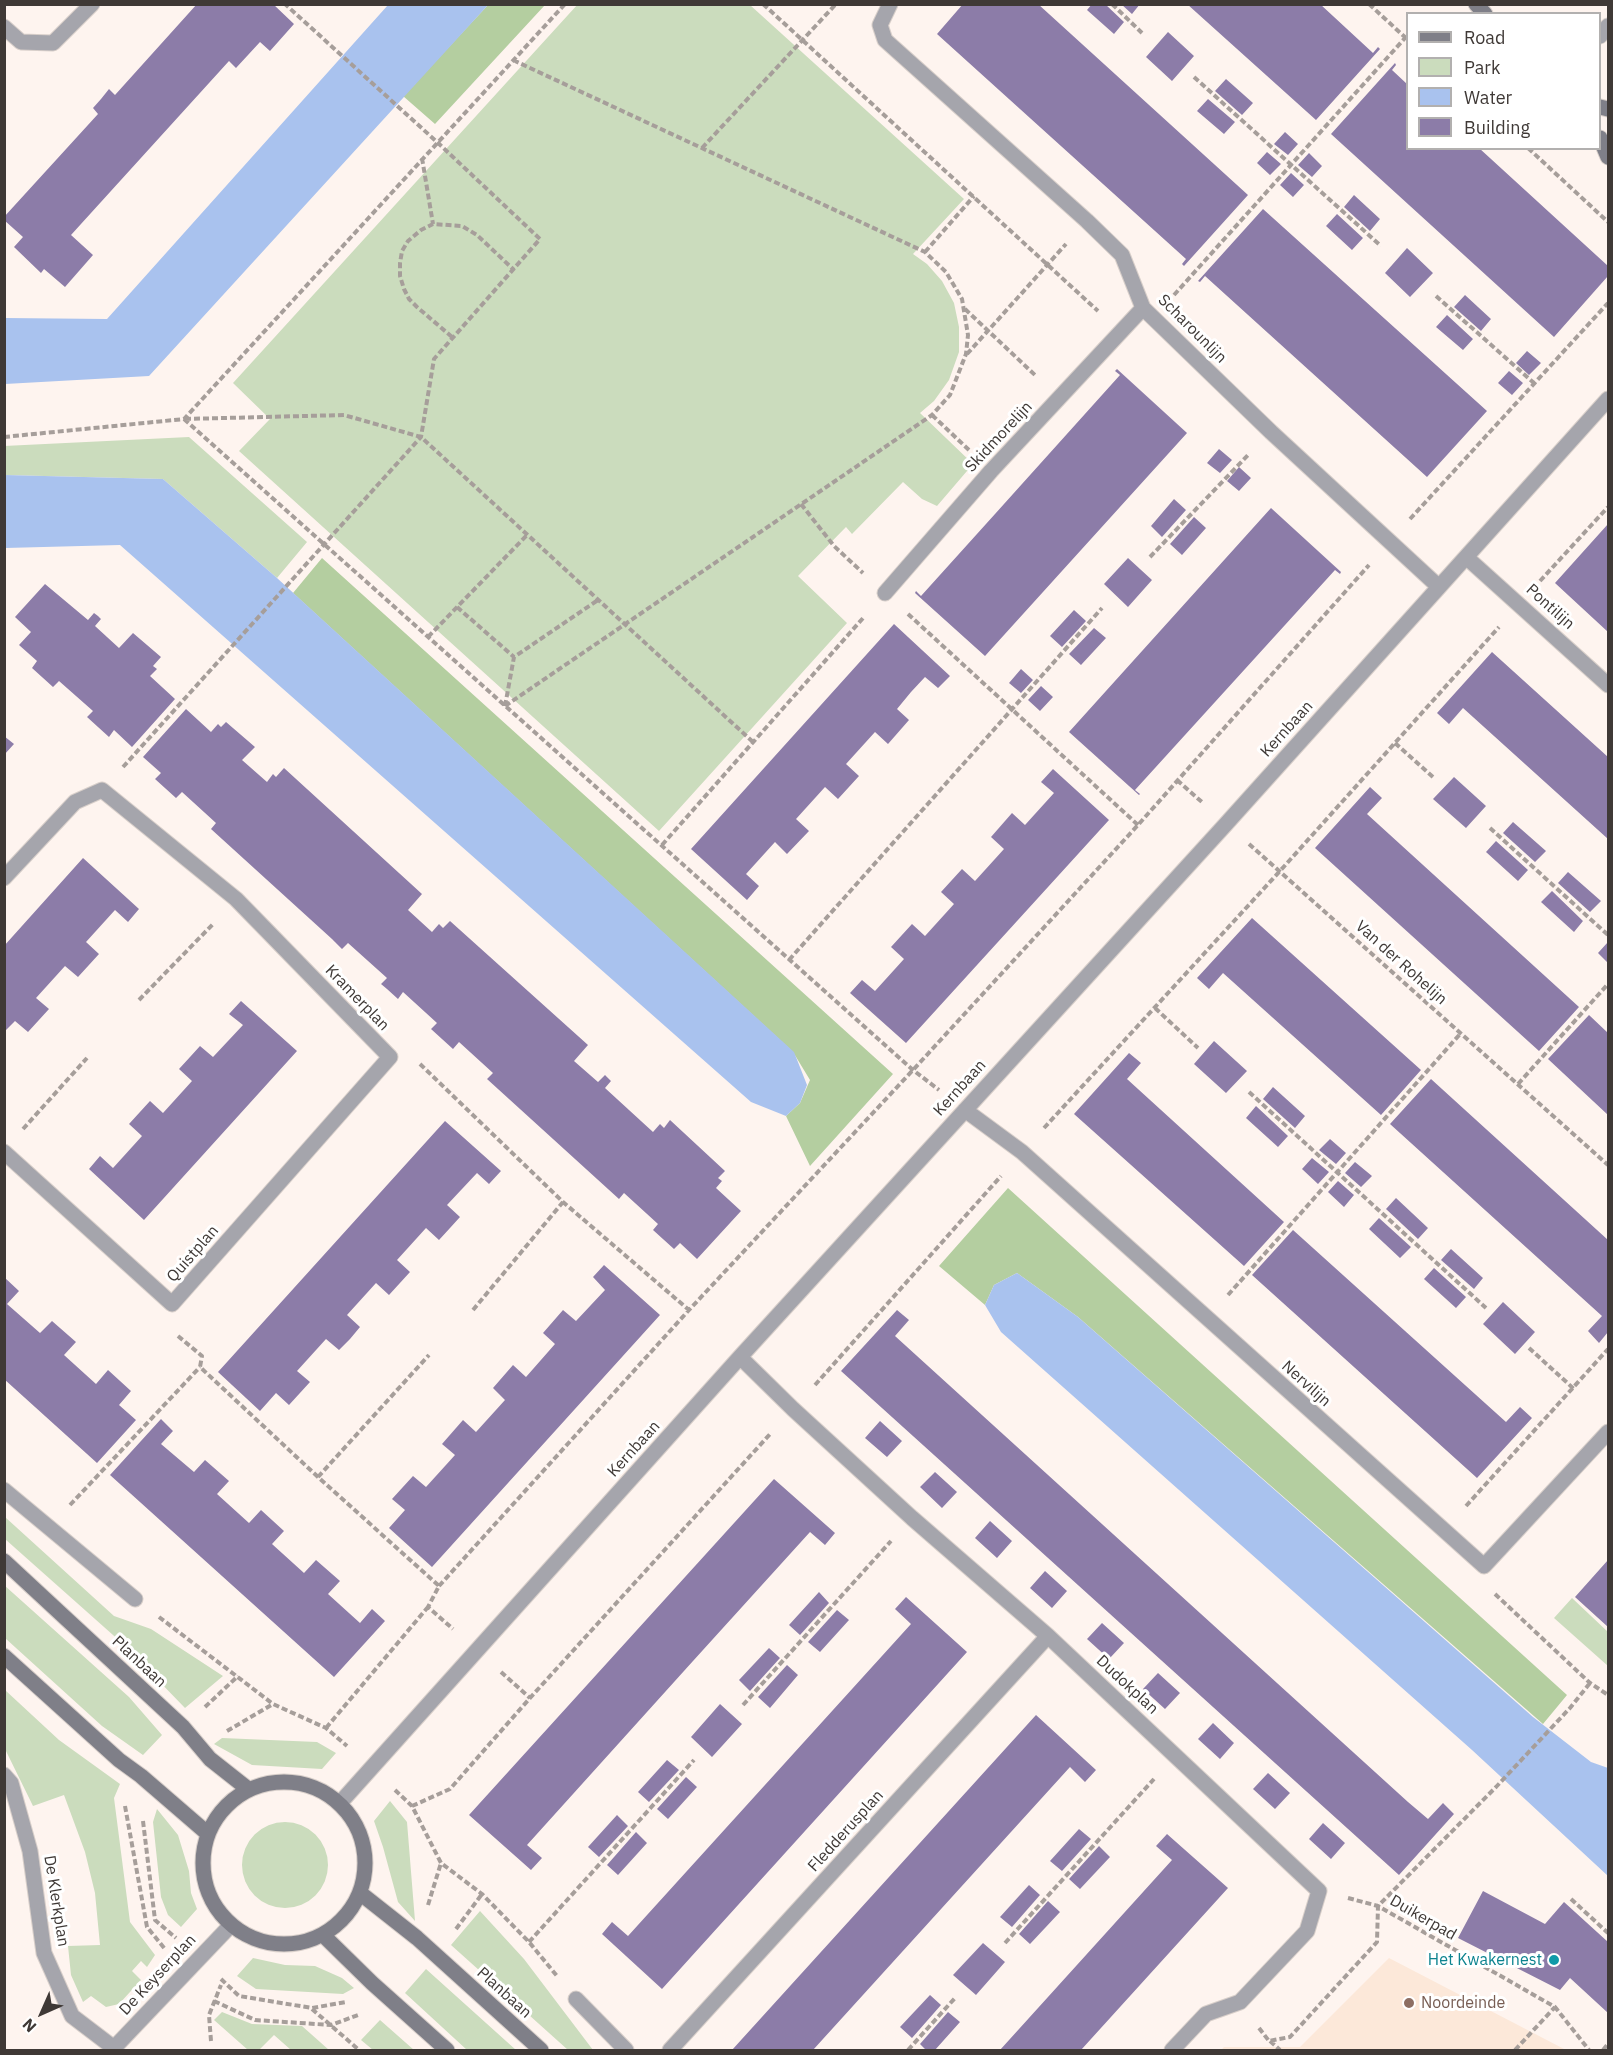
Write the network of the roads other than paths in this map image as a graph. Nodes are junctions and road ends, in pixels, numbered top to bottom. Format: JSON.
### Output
{"nodes":[{"id":1,"x":92,"y":4,"type":"edge"},
{"id":2,"x":890,"y":4,"type":"edge"},
{"id":3,"x":4,"y":27,"type":"edge"},
{"id":4,"x":1601,"y":142,"type":"edge"},
{"id":5,"x":1608,"y":157,"type":"edge"},
{"id":6,"x":1148,"y":313,"type":"junction"},
{"id":7,"x":1608,"y":399,"type":"edge"},
{"id":8,"x":1466,"y":557,"type":"junction"},
{"id":9,"x":1439,"y":587,"type":"junction"},
{"id":10,"x":885,"y":593,"type":"road end"},
{"id":11,"x":1608,"y":685,"type":"edge"},
{"id":12,"x":4,"y":879,"type":"edge"},
{"id":13,"x":390,"y":1057,"type":"joint"},
{"id":14,"x":965,"y":1110,"type":"junction"},
{"id":15,"x":4,"y":1152,"type":"edge"},
{"id":16,"x":740,"y":1357,"type":"junction"},
{"id":17,"x":1608,"y":1432,"type":"edge"},
{"id":18,"x":4,"y":1490,"type":"edge"},
{"id":19,"x":4,"y":1561,"type":"edge"},
{"id":20,"x":135,"y":1599,"type":"road end"},
{"id":21,"x":1048,"y":1636,"type":"junction"},
{"id":22,"x":4,"y":1656,"type":"edge"},
{"id":23,"x":4,"y":1775,"type":"edge"},
{"id":24,"x":248,"y":1789,"type":"junction"},
{"id":25,"x":340,"y":1803,"type":"junction"},
{"id":26,"x":207,"y":1833,"type":"junction"},
{"id":27,"x":360,"y":1893,"type":"junction"},
{"id":28,"x":231,"y":1925,"type":"junction"},
{"id":29,"x":323,"y":1935,"type":"junction"},
{"id":30,"x":576,"y":1999,"type":"road end"},
{"id":31,"x":113,"y":2049,"type":"edge"},
{"id":32,"x":447,"y":2050,"type":"edge"},
{"id":33,"x":541,"y":2050,"type":"edge"},
{"id":34,"x":626,"y":2050,"type":"edge"},
{"id":35,"x":670,"y":2050,"type":"edge"},
{"id":36,"x":1172,"y":2050,"type":"edge"}],
"edges":[{"from":1,"to":3,"type":"street"},
{"from":2,"to":6,"type":"street","name":"Scharounlijn"},
{"from":4,"to":5,"type":"street"},
{"from":6,"to":9,"type":"street","name":"Scharounlijn"},
{"from":6,"to":10,"type":"street","name":"Skidmorelijn"},
{"from":7,"to":8,"type":"street","name":"Kernbaan"},
{"from":8,"to":9,"type":"street","name":"Kernbaan"},
{"from":8,"to":11,"type":"street","name":"Pontilijn"},
{"from":9,"to":14,"type":"street","name":"Kernbaan"},
{"from":12,"to":13,"type":"street","name":"Kramerplan"},
{"from":13,"to":15,"type":"street","name":"Quistplan"},
{"from":14,"to":16,"type":"street","name":"Kernbaan"},
{"from":14,"to":17,"type":"street","name":"Nervilijn"},
{"from":16,"to":21,"type":"street","name":"Dudokplan"},
{"from":16,"to":25,"type":"street","name":"Kernbaan"},
{"from":18,"to":20,"type":"street"},
{"from":19,"to":24,"type":"street","name":"Planbaan"},
{"from":21,"to":35,"type":"street","name":"Fledderusplan"},
{"from":21,"to":36,"type":"street","name":"Dudokplan"},
{"from":22,"to":26,"type":"street"},
{"from":23,"to":31,"type":"street","name":"De Klerkplan"},
{"from":24,"to":25,"type":"street"},
{"from":24,"to":26,"type":"street"},
{"from":25,"to":27,"type":"street"},
{"from":26,"to":28,"type":"street"},
{"from":27,"to":29,"type":"street"},
{"from":27,"to":33,"type":"street","name":"Planbaan"},
{"from":28,"to":29,"type":"street"},
{"from":28,"to":31,"type":"street","name":"De Keyserplan"},
{"from":29,"to":32,"type":"street"},
{"from":30,"to":34,"type":"street"}]}
